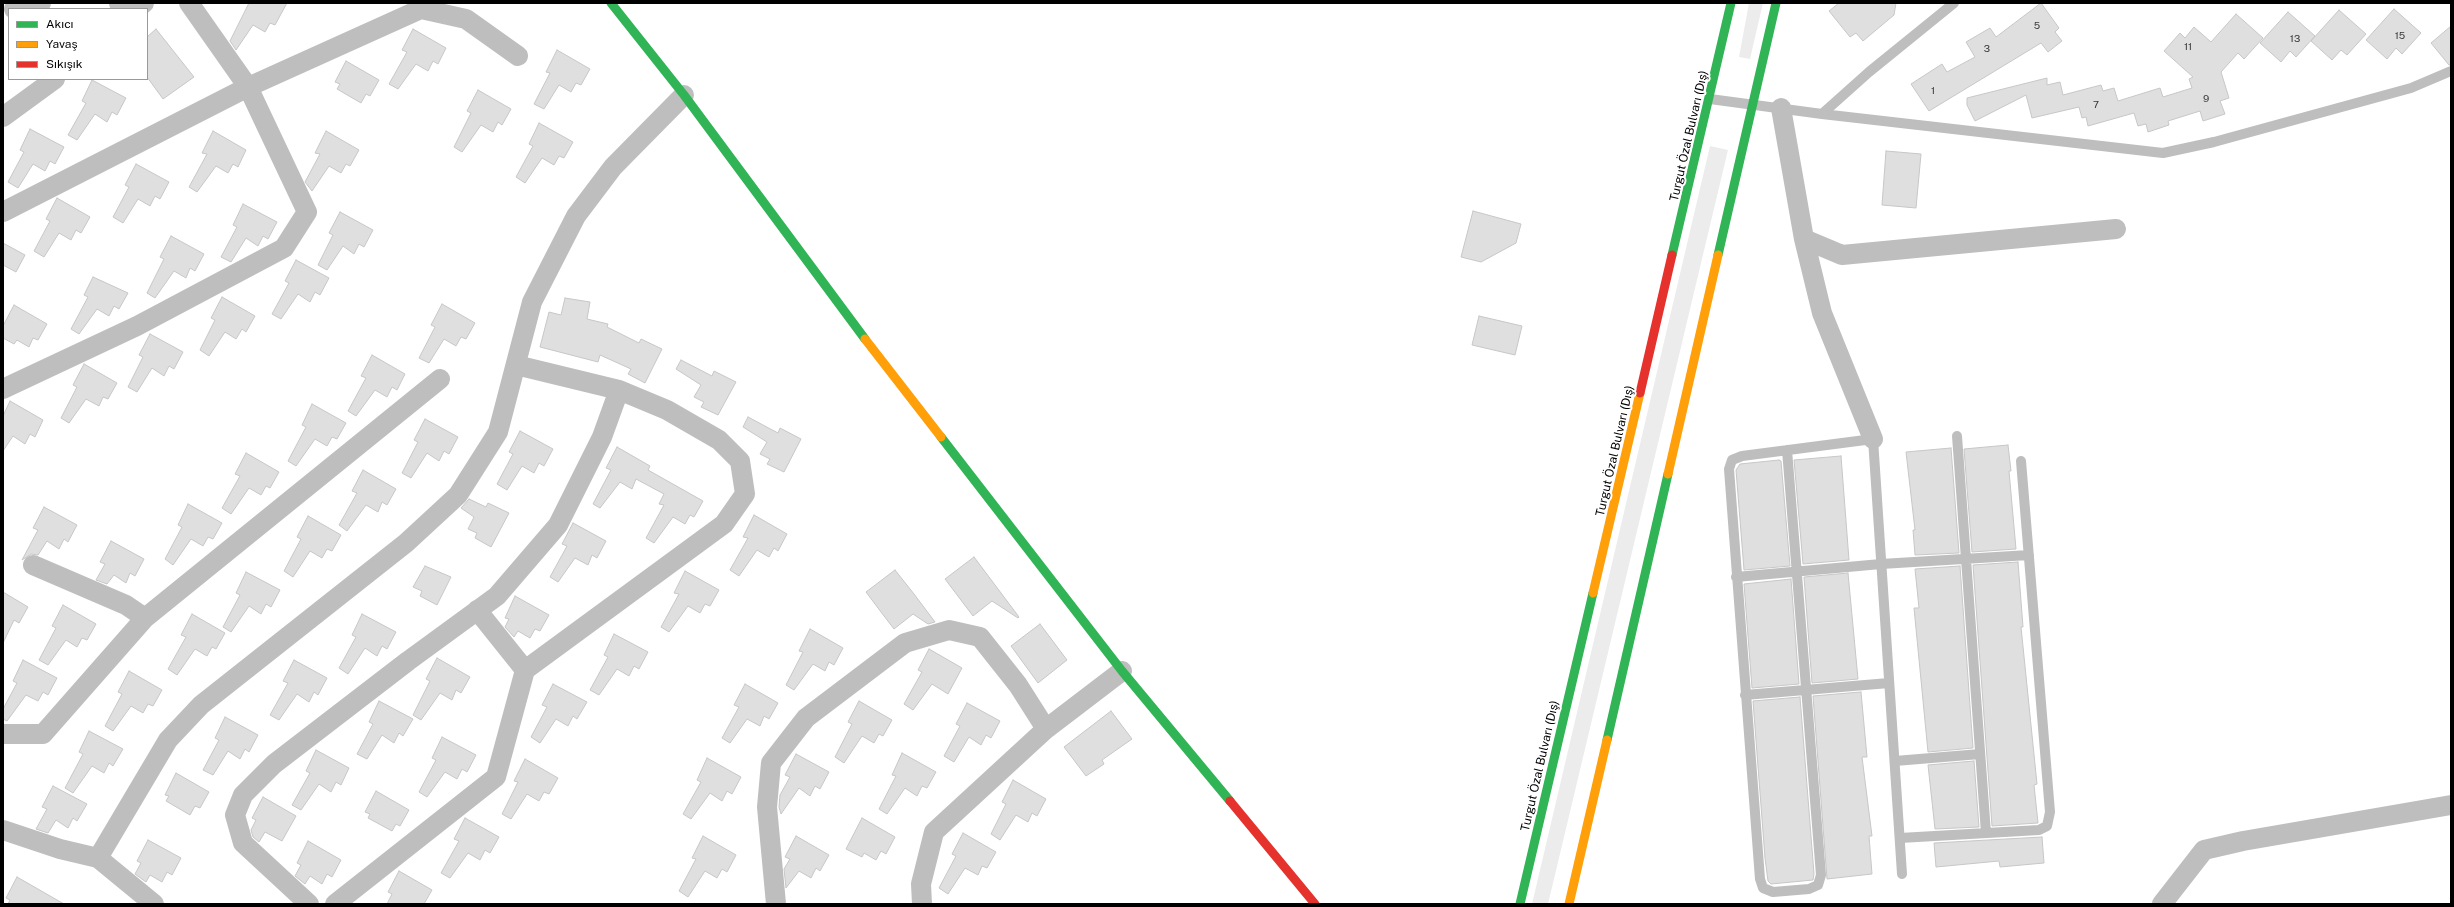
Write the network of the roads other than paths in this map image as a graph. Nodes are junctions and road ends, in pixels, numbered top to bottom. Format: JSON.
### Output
{"nodes":[{"id":1,"x":41,"y":3,"type":"edge"},
{"id":2,"x":189,"y":3,"type":"edge"},
{"id":3,"x":612,"y":3,"type":"edge"},
{"id":4,"x":1731,"y":3,"type":"edge"},
{"id":5,"x":1776,"y":3,"type":"edge"},
{"id":6,"x":1954,"y":3,"type":"edge"},
{"id":7,"x":18,"y":8,"type":"edge"},
{"id":8,"x":1719,"y":10,"type":"dead end"},
{"id":9,"x":1721,"y":48,"type":"junction"},
{"id":10,"x":518,"y":56,"type":"dead end"},
{"id":11,"x":2451,"y":71,"type":"edge"},
{"id":12,"x":53,"y":80,"type":"edge"},
{"id":13,"x":248,"y":87,"type":"junction"},
{"id":14,"x":684,"y":95,"type":"junction"},
{"id":15,"x":1710,"y":99,"type":"junction"},
{"id":16,"x":1751,"y":104,"type":"junction"},
{"id":17,"x":1781,"y":108,"type":"junction"},
{"id":18,"x":1822,"y":114,"type":"junction"},
{"id":19,"x":3,"y":117,"type":"edge"},
{"id":20,"x":3,"y":212,"type":"edge"},
{"id":21,"x":2116,"y":229,"type":"dead end"},
{"id":22,"x":1804,"y":239,"type":"junction"},
{"id":23,"x":516,"y":365,"type":"junction"},
{"id":24,"x":440,"y":379,"type":"dead end"},
{"id":25,"x":3,"y":389,"type":"edge"},
{"id":26,"x":619,"y":390,"type":"junction"},
{"id":27,"x":1957,"y":436,"type":"dead end"},
{"id":28,"x":1873,"y":439,"type":"junction"},
{"id":29,"x":1788,"y":450,"type":"junction"},
{"id":30,"x":2021,"y":461,"type":"dead end"},
{"id":31,"x":2029,"y":555,"type":"junction"},
{"id":32,"x":1965,"y":559,"type":"junction"},
{"id":33,"x":1881,"y":564,"type":"junction"},
{"id":34,"x":33,"y":565,"type":"dead end"},
{"id":35,"x":1799,"y":571,"type":"junction"},
{"id":36,"x":1736,"y":577,"type":"junction"},
{"id":37,"x":477,"y":610,"type":"junction"},
{"id":38,"x":145,"y":618,"type":"junction"},
{"id":39,"x":526,"y":670,"type":"junction"},
{"id":40,"x":1122,"y":671,"type":"junction"},
{"id":41,"x":1889,"y":683,"type":"junction"},
{"id":42,"x":1806,"y":690,"type":"junction"},
{"id":43,"x":1745,"y":695,"type":"junction"},
{"id":44,"x":1046,"y":729,"type":"junction"},
{"id":45,"x":3,"y":734,"type":"edge"},
{"id":46,"x":1980,"y":754,"type":"junction"},
{"id":47,"x":1895,"y":761,"type":"junction"},
{"id":48,"x":2451,"y":805,"type":"edge"},
{"id":49,"x":3,"y":830,"type":"edge"},
{"id":50,"x":1986,"y":833,"type":"junction"},
{"id":51,"x":1900,"y":838,"type":"junction"},
{"id":52,"x":98,"y":858,"type":"junction"},
{"id":53,"x":1902,"y":874,"type":"dead end"},
{"id":54,"x":1572,"y":903,"type":"edge"},
{"id":55,"x":154,"y":904,"type":"edge"},
{"id":56,"x":310,"y":904,"type":"edge"},
{"id":57,"x":335,"y":904,"type":"edge"},
{"id":58,"x":776,"y":904,"type":"edge"},
{"id":59,"x":922,"y":904,"type":"edge"},
{"id":60,"x":1315,"y":904,"type":"edge"},
{"id":61,"x":1520,"y":904,"type":"edge"},
{"id":62,"x":2162,"y":904,"type":"edge"}],
"edges":[{"from":1,"to":7,"type":"street"},
{"from":2,"to":13,"type":"street"},
{"from":3,"to":14,"type":"main road"},
{"from":4,"to":9,"type":"main road","name":"Turgut Özal Bulvarı (Dış)"},
{"from":5,"to":16,"type":"main road"},
{"from":6,"to":18,"type":"lane"},
{"from":8,"to":9,"type":"main road"},
{"from":9,"to":15,"type":"main road","name":"Turgut Özal Bulvarı (Dış)"},
{"from":10,"to":13,"type":"street"},
{"from":11,"to":18,"type":"lane"},
{"from":12,"to":19,"type":"street"},
{"from":13,"to":20,"type":"street"},
{"from":13,"to":25,"type":"street"},
{"from":14,"to":23,"type":"street"},
{"from":14,"to":40,"type":"main road"},
{"from":15,"to":16,"type":"lane"},
{"from":15,"to":61,"type":"main road","name":"Turgut Özal Bulvarı (Dış)"},
{"from":16,"to":17,"type":"lane"},
{"from":16,"to":54,"type":"main road"},
{"from":17,"to":18,"type":"lane"},
{"from":17,"to":22,"type":"street"},
{"from":21,"to":22,"type":"street"},
{"from":22,"to":28,"type":"street"},
{"from":23,"to":26,"type":"street"},
{"from":23,"to":52,"type":"street"},
{"from":24,"to":38,"type":"street"},
{"from":26,"to":37,"type":"street"},
{"from":26,"to":39,"type":"street"},
{"from":27,"to":32,"type":"lane"},
{"from":28,"to":29,"type":"lane"},
{"from":28,"to":33,"type":"lane"},
{"from":29,"to":35,"type":"lane"},
{"from":29,"to":36,"type":"lane"},
{"from":30,"to":31,"type":"lane"},
{"from":31,"to":32,"type":"lane"},
{"from":31,"to":50,"type":"lane"},
{"from":32,"to":33,"type":"lane"},
{"from":32,"to":46,"type":"lane"},
{"from":33,"to":35,"type":"lane"},
{"from":33,"to":41,"type":"lane"},
{"from":34,"to":38,"type":"street"},
{"from":35,"to":36,"type":"lane"},
{"from":35,"to":42,"type":"lane"},
{"from":36,"to":43,"type":"lane"},
{"from":37,"to":39,"type":"street"},
{"from":37,"to":56,"type":"street"},
{"from":38,"to":45,"type":"street"},
{"from":39,"to":57,"type":"street"},
{"from":40,"to":44,"type":"street"},
{"from":40,"to":60,"type":"main road"},
{"from":41,"to":42,"type":"lane"},
{"from":41,"to":47,"type":"lane"},
{"from":42,"to":43,"type":"lane"},
{"from":42,"to":43,"type":"lane"},
{"from":44,"to":58,"type":"street"},
{"from":44,"to":59,"type":"street"},
{"from":46,"to":47,"type":"lane"},
{"from":46,"to":50,"type":"lane"},
{"from":47,"to":51,"type":"lane"},
{"from":48,"to":62,"type":"street"},
{"from":49,"to":52,"type":"street"},
{"from":50,"to":51,"type":"lane"},
{"from":51,"to":53,"type":"lane"},
{"from":52,"to":55,"type":"street"}]}
